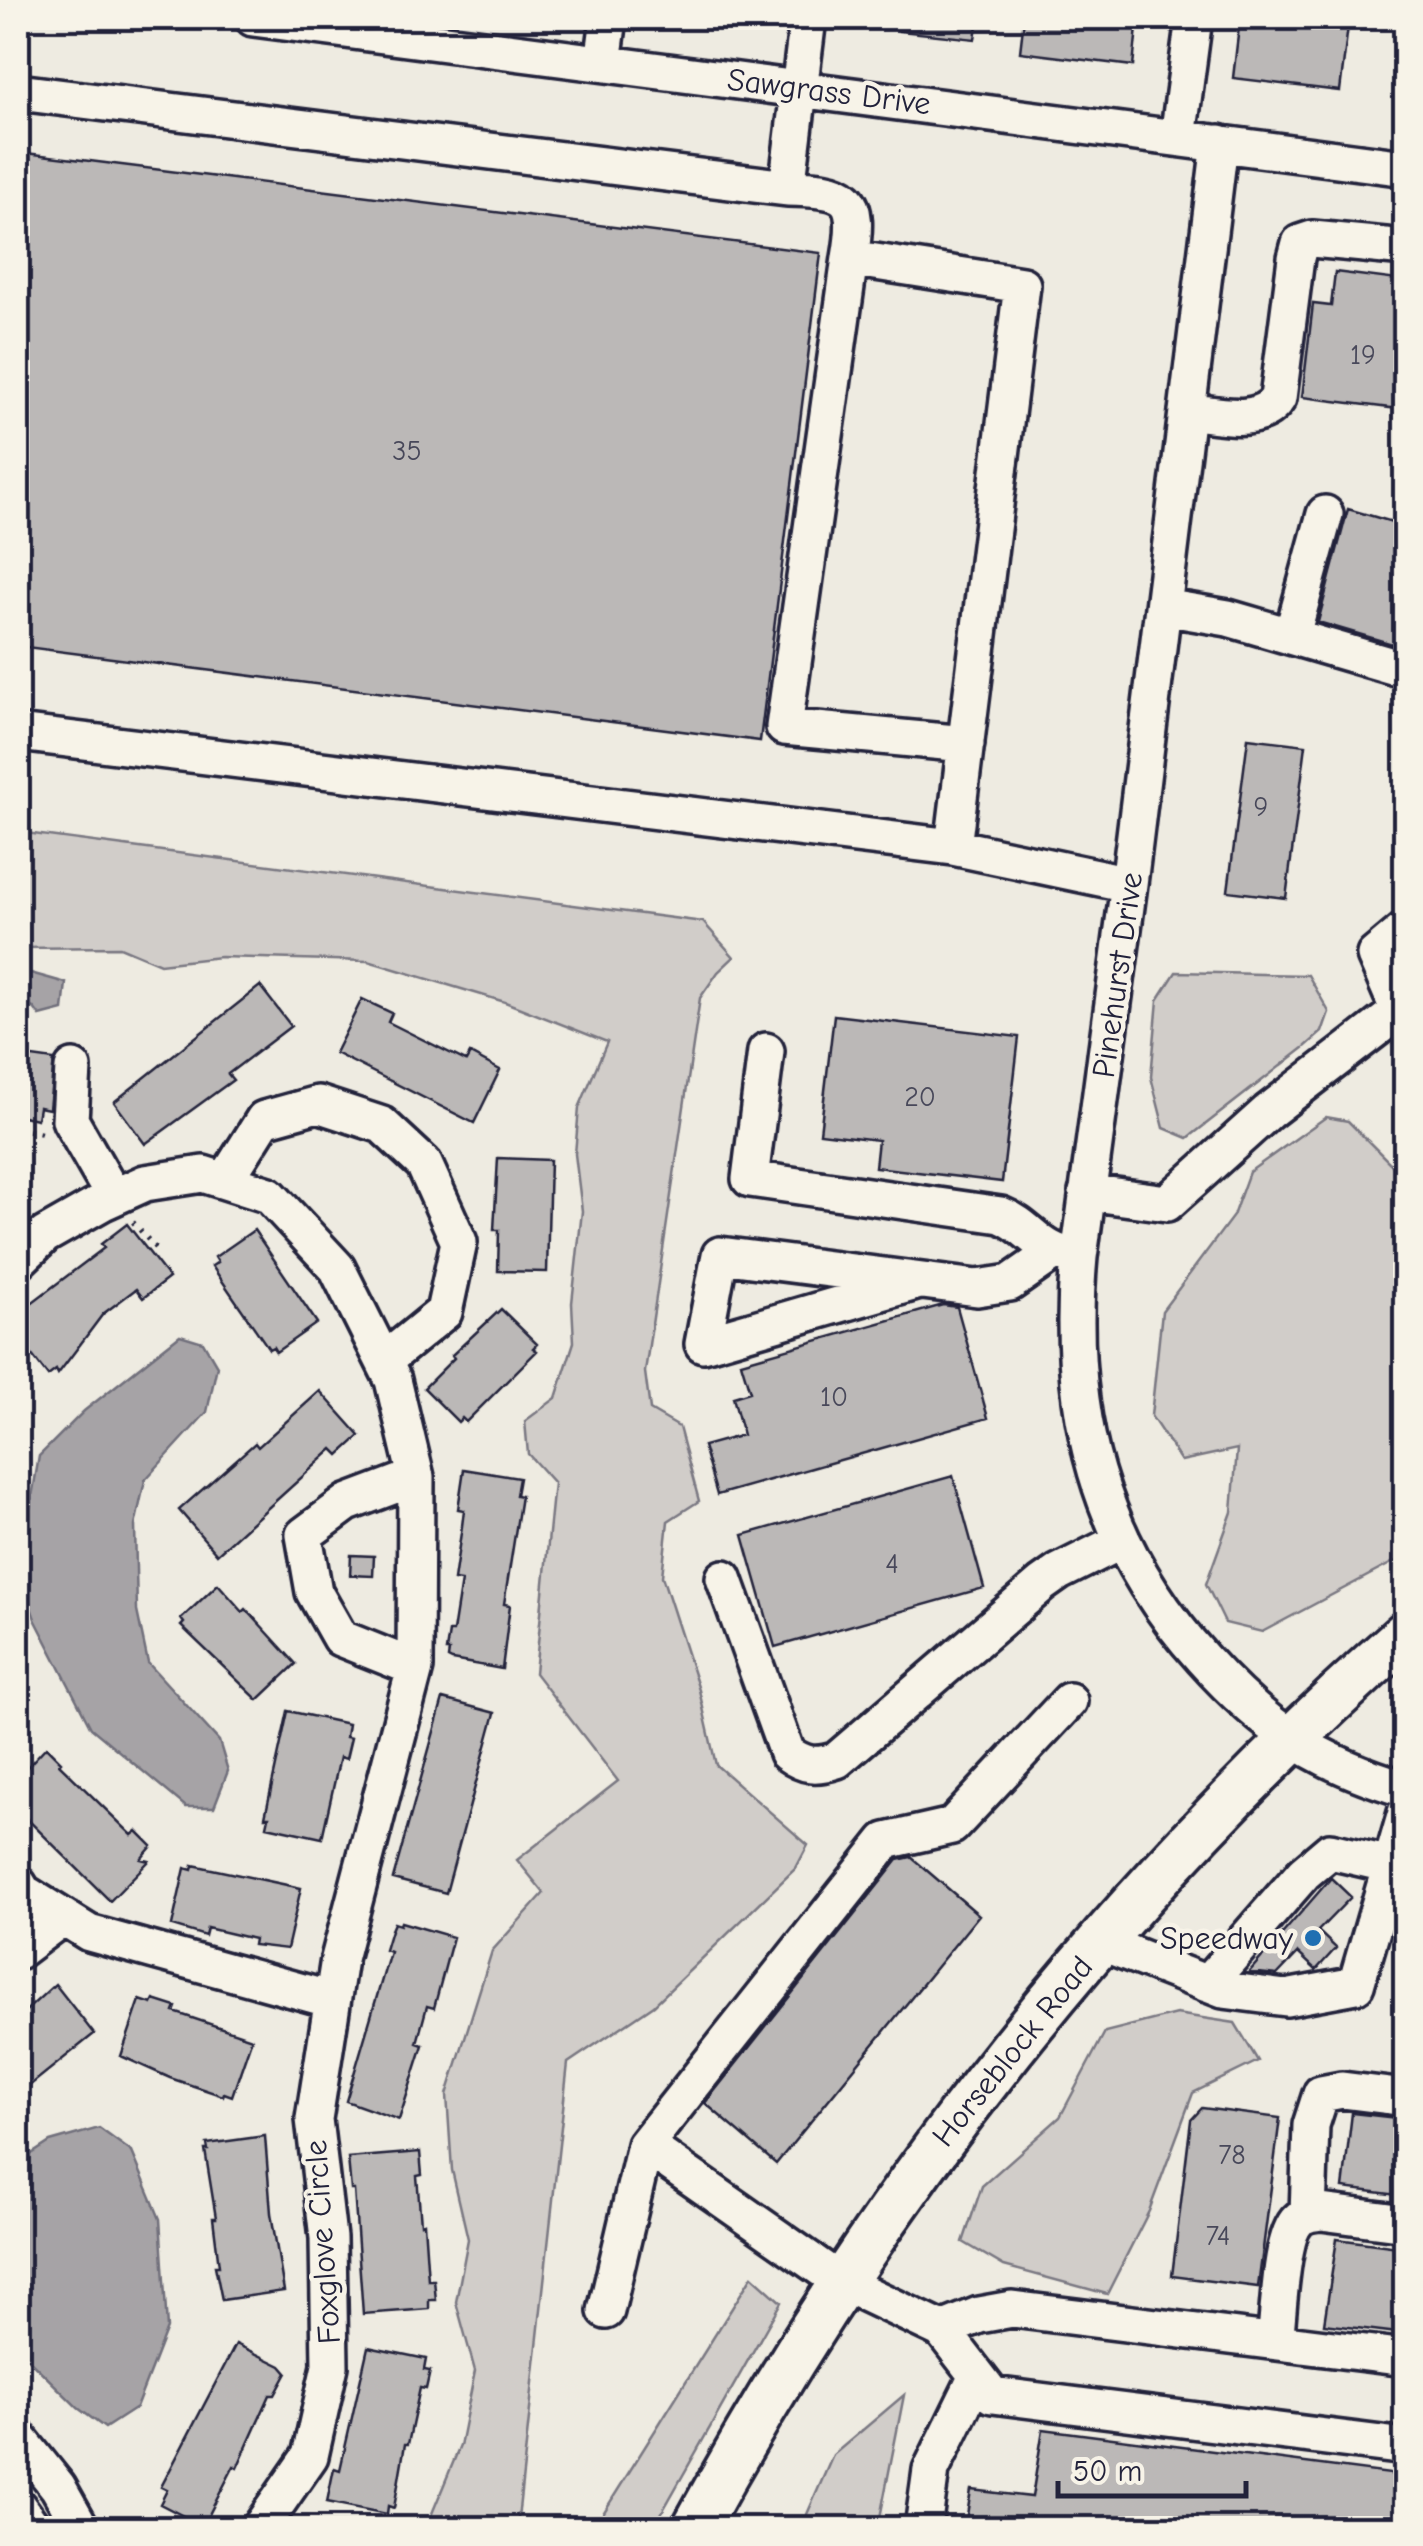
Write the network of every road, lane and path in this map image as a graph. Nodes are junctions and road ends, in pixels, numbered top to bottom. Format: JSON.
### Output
{"nodes":[{"id":1,"x":253,"y":18,"type":"edge"},
{"id":2,"x":609,"y":18,"type":"edge"},
{"id":3,"x":808,"y":18,"type":"edge"},
{"id":4,"x":1194,"y":18,"type":"edge"},
{"id":5,"x":368,"y":25,"type":"edge"},
{"id":6,"x":603,"y":63,"type":"junction"},
{"id":7,"x":798,"y":86,"type":"junction"},
{"id":8,"x":18,"y":92,"type":"edge"},
{"id":9,"x":1178,"y":138,"type":"junction"},
{"id":10,"x":1220,"y":143,"type":"junction"},
{"id":11,"x":1406,"y":168,"type":"edge"},
{"id":12,"x":788,"y":188,"type":"junction"},
{"id":13,"x":1406,"y":248,"type":"edge"},
{"id":14,"x":850,"y":258,"type":"junction"},
{"id":15,"x":1187,"y":412,"type":"junction"},
{"id":16,"x":1325,"y":514,"type":"dead end"},
{"id":17,"x":1163,"y":607,"type":"junction"},
{"id":18,"x":1292,"y":636,"type":"junction"},
{"id":19,"x":1406,"y":670,"type":"edge"},
{"id":20,"x":18,"y":733,"type":"edge"},
{"id":21,"x":966,"y":744,"type":"junction"},
{"id":22,"x":953,"y":847,"type":"junction"},
{"id":23,"x":1129,"y":884,"type":"junction"},
{"id":24,"x":1406,"y":929,"type":"edge"},
{"id":25,"x":766,"y":1051,"type":"dead end"},
{"id":26,"x":73,"y":1068,"type":"dead end"},
{"id":27,"x":225,"y":1181,"type":"junction"},
{"id":28,"x":1087,"y":1192,"type":"junction"},
{"id":29,"x":123,"y":1208,"type":"junction"},
{"id":30,"x":156,"y":1249,"type":"dead end"},
{"id":31,"x":1066,"y":1255,"type":"junction"},
{"id":32,"x":18,"y":1260,"type":"edge"},
{"id":33,"x":916,"y":1282,"type":"junction"},
{"id":34,"x":18,"y":1342,"type":"edge"},
{"id":35,"x":30,"y":1356,"type":"dead end"},
{"id":36,"x":384,"y":1362,"type":"junction"},
{"id":37,"x":416,"y":1477,"type":"junction"},
{"id":38,"x":1120,"y":1542,"type":"junction"},
{"id":39,"x":724,"y":1578,"type":"dead end"},
{"id":40,"x":1406,"y":1634,"type":"edge"},
{"id":41,"x":415,"y":1668,"type":"junction"},
{"id":42,"x":1069,"y":1701,"type":"dead end"},
{"id":43,"x":1291,"y":1738,"type":"junction"},
{"id":44,"x":1406,"y":1788,"type":"edge"},
{"id":45,"x":1406,"y":1813,"type":"edge"},
{"id":46,"x":1390,"y":1865,"type":"junction"},
{"id":47,"x":18,"y":1884,"type":"edge"},
{"id":48,"x":63,"y":1918,"type":"junction"},
{"id":49,"x":1100,"y":1942,"type":"junction"},
{"id":50,"x":18,"y":1951,"type":"edge"},
{"id":51,"x":1207,"y":1984,"type":"junction"},
{"id":52,"x":332,"y":2000,"type":"junction"},
{"id":53,"x":1406,"y":2098,"type":"edge"},
{"id":54,"x":646,"y":2145,"type":"junction"},
{"id":55,"x":1308,"y":2214,"type":"junction"},
{"id":56,"x":1406,"y":2223,"type":"edge"},
{"id":57,"x":841,"y":2282,"type":"junction"},
{"id":58,"x":606,"y":2311,"type":"dead end"},
{"id":59,"x":942,"y":2330,"type":"junction"},
{"id":60,"x":1275,"y":2342,"type":"junction"},
{"id":61,"x":1406,"y":2358,"type":"edge"},
{"id":62,"x":977,"y":2376,"type":"junction"},
{"id":63,"x":18,"y":2437,"type":"edge"},
{"id":64,"x":1406,"y":2447,"type":"edge"},
{"id":65,"x":18,"y":2508,"type":"edge"},
{"id":66,"x":33,"y":2528,"type":"edge"},
{"id":67,"x":81,"y":2528,"type":"edge"},
{"id":68,"x":260,"y":2528,"type":"edge"},
{"id":69,"x":696,"y":2528,"type":"edge"},
{"id":70,"x":923,"y":2528,"type":"edge"}],
"edges":[{"from":1,"to":5,"type":"street","name":"Sawgrass Drive"},
{"from":2,"to":6,"type":"street"},
{"from":3,"to":7,"type":"street"},
{"from":4,"to":9,"type":"street"},
{"from":5,"to":6,"type":"street","name":"Sawgrass Drive"},
{"from":6,"to":7,"type":"street","name":"Sawgrass Drive"},
{"from":7,"to":9,"type":"street","name":"Sawgrass Drive"},
{"from":7,"to":12,"type":"street"},
{"from":8,"to":12,"type":"street"},
{"from":9,"to":10,"type":"street","name":"Sawgrass Drive"},
{"from":10,"to":11,"type":"street","name":"Sawgrass Drive"},
{"from":10,"to":15,"type":"street","name":"Pinehurst Drive"},
{"from":12,"to":14,"type":"street"},
{"from":13,"to":15,"type":"street"},
{"from":14,"to":21,"type":"street"},
{"from":14,"to":21,"type":"street"},
{"from":15,"to":17,"type":"street","name":"Pinehurst Drive"},
{"from":16,"to":18,"type":"street"},
{"from":17,"to":18,"type":"street"},
{"from":17,"to":23,"type":"street","name":"Pinehurst Drive"},
{"from":18,"to":19,"type":"street"},
{"from":20,"to":22,"type":"street"},
{"from":21,"to":22,"type":"street"},
{"from":22,"to":23,"type":"street"},
{"from":23,"to":28,"type":"street","name":"Pinehurst Drive"},
{"from":24,"to":28,"type":"street"},
{"from":25,"to":31,"type":"street"},
{"from":26,"to":29,"type":"street"},
{"from":27,"to":29,"type":"street","name":"Foxglove Circle"},
{"from":27,"to":36,"type":"street","name":"Foxglove Circle"},
{"from":27,"to":36,"type":"street"},
{"from":28,"to":31,"type":"street","name":"Pinehurst Drive"},
{"from":29,"to":30,"type":"path"},
{"from":29,"to":32,"type":"street","name":"Foxglove Circle"},
{"from":31,"to":33,"type":"street"},
{"from":31,"to":38,"type":"street","name":"Pinehurst Drive"},
{"from":33,"to":33,"type":"street"},
{"from":34,"to":35,"type":"path"},
{"from":36,"to":37,"type":"street","name":"Foxglove Circle"},
{"from":37,"to":41,"type":"street","name":"Foxglove Circle"},
{"from":37,"to":41,"type":"street"},
{"from":38,"to":39,"type":"street"},
{"from":38,"to":43,"type":"street","name":"Pinehurst Drive"},
{"from":40,"to":43,"type":"main road","name":"Horseblock Road"},
{"from":41,"to":52,"type":"street","name":"Foxglove Circle"},
{"from":42,"to":54,"type":"street"},
{"from":43,"to":44,"type":"street","name":"Pinehurst Drive"},
{"from":43,"to":49,"type":"main road","name":"Horseblock Road"},
{"from":45,"to":46,"type":"street"},
{"from":46,"to":51,"type":"street"},
{"from":46,"to":51,"type":"street"},
{"from":47,"to":48,"type":"street"},
{"from":48,"to":50,"type":"street"},
{"from":48,"to":52,"type":"street"},
{"from":49,"to":51,"type":"street"},
{"from":49,"to":57,"type":"main road","name":"Horseblock Road"},
{"from":52,"to":68,"type":"street","name":"Foxglove Circle"},
{"from":53,"to":55,"type":"street"},
{"from":54,"to":57,"type":"street"},
{"from":54,"to":58,"type":"street"},
{"from":55,"to":56,"type":"street"},
{"from":55,"to":60,"type":"street"},
{"from":57,"to":59,"type":"street"},
{"from":57,"to":69,"type":"main road","name":"Horseblock Road"},
{"from":59,"to":60,"type":"street"},
{"from":59,"to":62,"type":"street"},
{"from":60,"to":61,"type":"street"},
{"from":62,"to":64,"type":"street"},
{"from":62,"to":70,"type":"street"},
{"from":63,"to":67,"type":"street"},
{"from":65,"to":66,"type":"street"}]}
